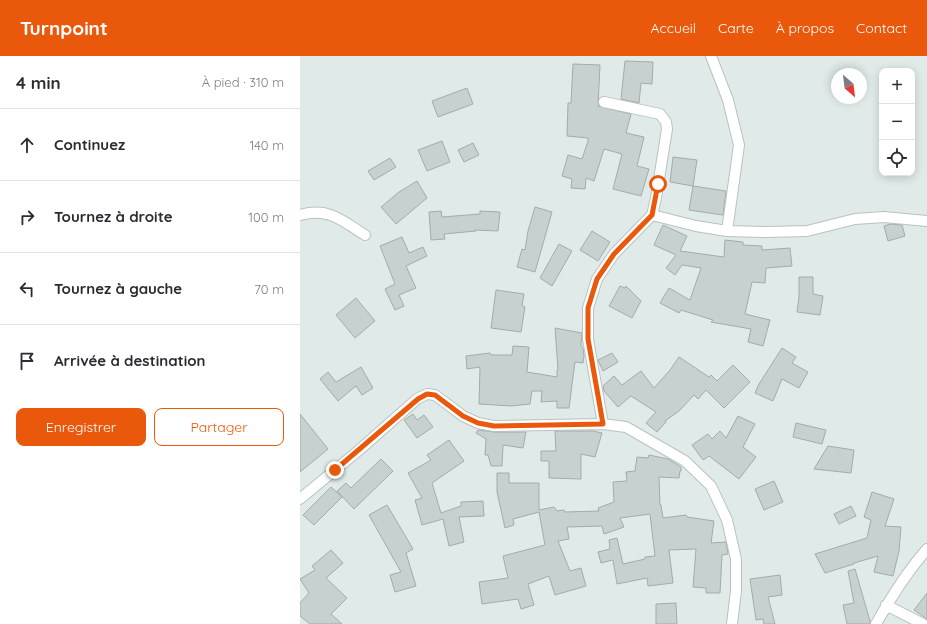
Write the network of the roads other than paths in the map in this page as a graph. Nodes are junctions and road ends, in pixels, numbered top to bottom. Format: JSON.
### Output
{"nodes":[{"id":1,"x":711,"y":56,"type":"edge"},
{"id":2,"x":604,"y":102,"type":"dead end"},
{"id":3,"x":300,"y":215,"type":"edge"},
{"id":4,"x":652,"y":215,"type":"junction"},
{"id":5,"x":927,"y":221,"type":"edge"},
{"id":6,"x":727,"y":231,"type":"junction"},
{"id":7,"x":365,"y":235,"type":"dead end"},
{"id":8,"x":603,"y":424,"type":"junction"},
{"id":9,"x":300,"y":499,"type":"edge"},
{"id":10,"x":927,"y":549,"type":"edge"},
{"id":11,"x":886,"y":605,"type":"junction"},
{"id":12,"x":732,"y":624,"type":"edge"},
{"id":13,"x":876,"y":624,"type":"edge"},
{"id":14,"x":923,"y":624,"type":"edge"}],
"edges":[{"from":1,"to":6,"type":"street"},
{"from":2,"to":4,"type":"street"},
{"from":3,"to":7,"type":"street"},
{"from":4,"to":6,"type":"street"},
{"from":4,"to":8,"type":"street"},
{"from":5,"to":6,"type":"street"},
{"from":8,"to":9,"type":"street"},
{"from":8,"to":12,"type":"street"},
{"from":10,"to":11,"type":"street"},
{"from":11,"to":13,"type":"street"},
{"from":11,"to":14,"type":"street"}]}
